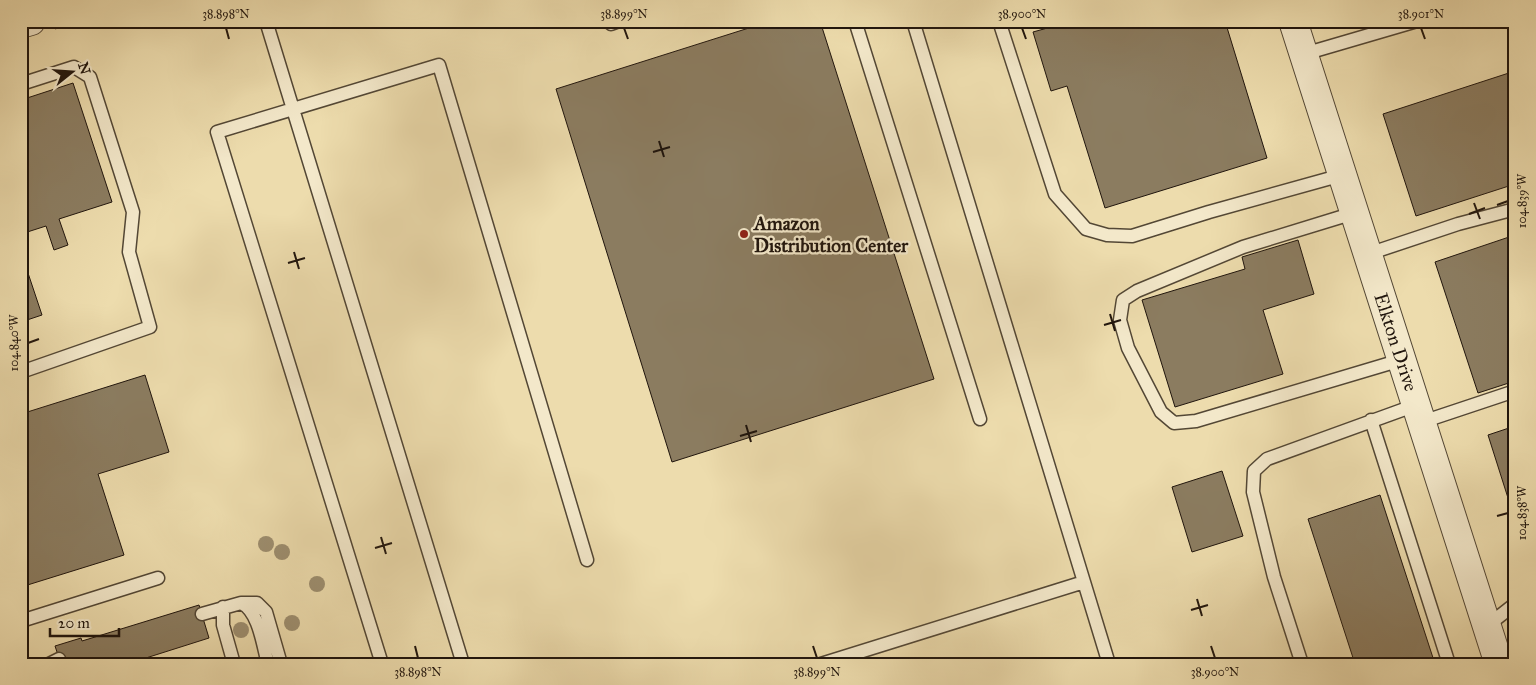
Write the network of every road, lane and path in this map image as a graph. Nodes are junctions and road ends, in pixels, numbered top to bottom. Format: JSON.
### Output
{"nodes":[{"id":1,"x":31,"y":21,"type":"edge"},
{"id":2,"x":266,"y":21,"type":"edge"},
{"id":3,"x":611,"y":21,"type":"edge"},
{"id":4,"x":619,"y":21,"type":"edge"},
{"id":5,"x":855,"y":21,"type":"edge"},
{"id":6,"x":913,"y":21,"type":"edge"},
{"id":7,"x":998,"y":21,"type":"edge"},
{"id":8,"x":1293,"y":21,"type":"edge"},
{"id":9,"x":1417,"y":21,"type":"edge"},
{"id":10,"x":21,"y":24,"type":"edge"},
{"id":11,"x":1304,"y":54,"type":"junction"},
{"id":12,"x":21,"y":84,"type":"edge"},
{"id":13,"x":292,"y":109,"type":"junction"},
{"id":14,"x":1342,"y":175,"type":"junction"},
{"id":15,"x":1515,"y":208,"type":"edge"},
{"id":16,"x":1354,"y":213,"type":"junction"},
{"id":17,"x":1368,"y":254,"type":"junction"},
{"id":18,"x":1402,"y":360,"type":"junction"},
{"id":19,"x":21,"y":372,"type":"edge"},
{"id":20,"x":1515,"y":391,"type":"edge"},
{"id":21,"x":1419,"y":414,"type":"junction"},
{"id":22,"x":980,"y":419,"type":"dead end"},
{"id":23,"x":1370,"y":420,"type":"junction"},
{"id":24,"x":587,"y":560,"type":"dead end"},
{"id":25,"x":158,"y":578,"type":"dead end"},
{"id":26,"x":1084,"y":582,"type":"junction"},
{"id":27,"x":241,"y":603,"type":"junction"},
{"id":28,"x":1515,"y":604,"type":"edge"},
{"id":29,"x":223,"y":607,"type":"junction"},
{"id":30,"x":202,"y":614,"type":"dead end"},
{"id":31,"x":21,"y":621,"type":"edge"},
{"id":32,"x":1487,"y":626,"type":"junction"},
{"id":33,"x":234,"y":664,"type":"edge"},
{"id":34,"x":268,"y":664,"type":"edge"},
{"id":35,"x":281,"y":664,"type":"edge"},
{"id":36,"x":382,"y":664,"type":"edge"},
{"id":37,"x":463,"y":664,"type":"edge"},
{"id":38,"x":821,"y":664,"type":"edge"},
{"id":39,"x":1109,"y":664,"type":"edge"},
{"id":40,"x":1302,"y":664,"type":"edge"},
{"id":41,"x":1449,"y":664,"type":"edge"},
{"id":42,"x":1499,"y":664,"type":"edge"}],
"edges":[{"from":1,"to":10,"type":"street"},
{"from":2,"to":13,"type":"lane"},
{"from":3,"to":4,"type":"lane"},
{"from":5,"to":22,"type":"lane"},
{"from":6,"to":26,"type":"lane"},
{"from":7,"to":14,"type":"lane"},
{"from":8,"to":11,"type":"street","name":"Elkton Drive"},
{"from":9,"to":11,"type":"lane"},
{"from":11,"to":14,"type":"street","name":"Elkton Drive"},
{"from":12,"to":19,"type":"lane"},
{"from":13,"to":24,"type":"lane"},
{"from":13,"to":36,"type":"lane"},
{"from":13,"to":37,"type":"lane"},
{"from":14,"to":16,"type":"street","name":"Elkton Drive"},
{"from":15,"to":17,"type":"lane"},
{"from":16,"to":17,"type":"street","name":"Elkton Drive"},
{"from":16,"to":18,"type":"lane"},
{"from":17,"to":18,"type":"street","name":"Elkton Drive"},
{"from":18,"to":21,"type":"street","name":"Elkton Drive"},
{"from":20,"to":21,"type":"lane"},
{"from":21,"to":23,"type":"lane"},
{"from":21,"to":32,"type":"street","name":"Elkton Drive"},
{"from":23,"to":40,"type":"lane"},
{"from":23,"to":41,"type":"lane"},
{"from":25,"to":31,"type":"lane"},
{"from":26,"to":38,"type":"lane"},
{"from":26,"to":39,"type":"lane"},
{"from":27,"to":29,"type":"lane"},
{"from":27,"to":34,"type":"lane"},
{"from":27,"to":35,"type":"lane"},
{"from":28,"to":32,"type":"lane"},
{"from":29,"to":30,"type":"lane"},
{"from":29,"to":33,"type":"lane"},
{"from":32,"to":42,"type":"street","name":"Elkton Drive"}]}
